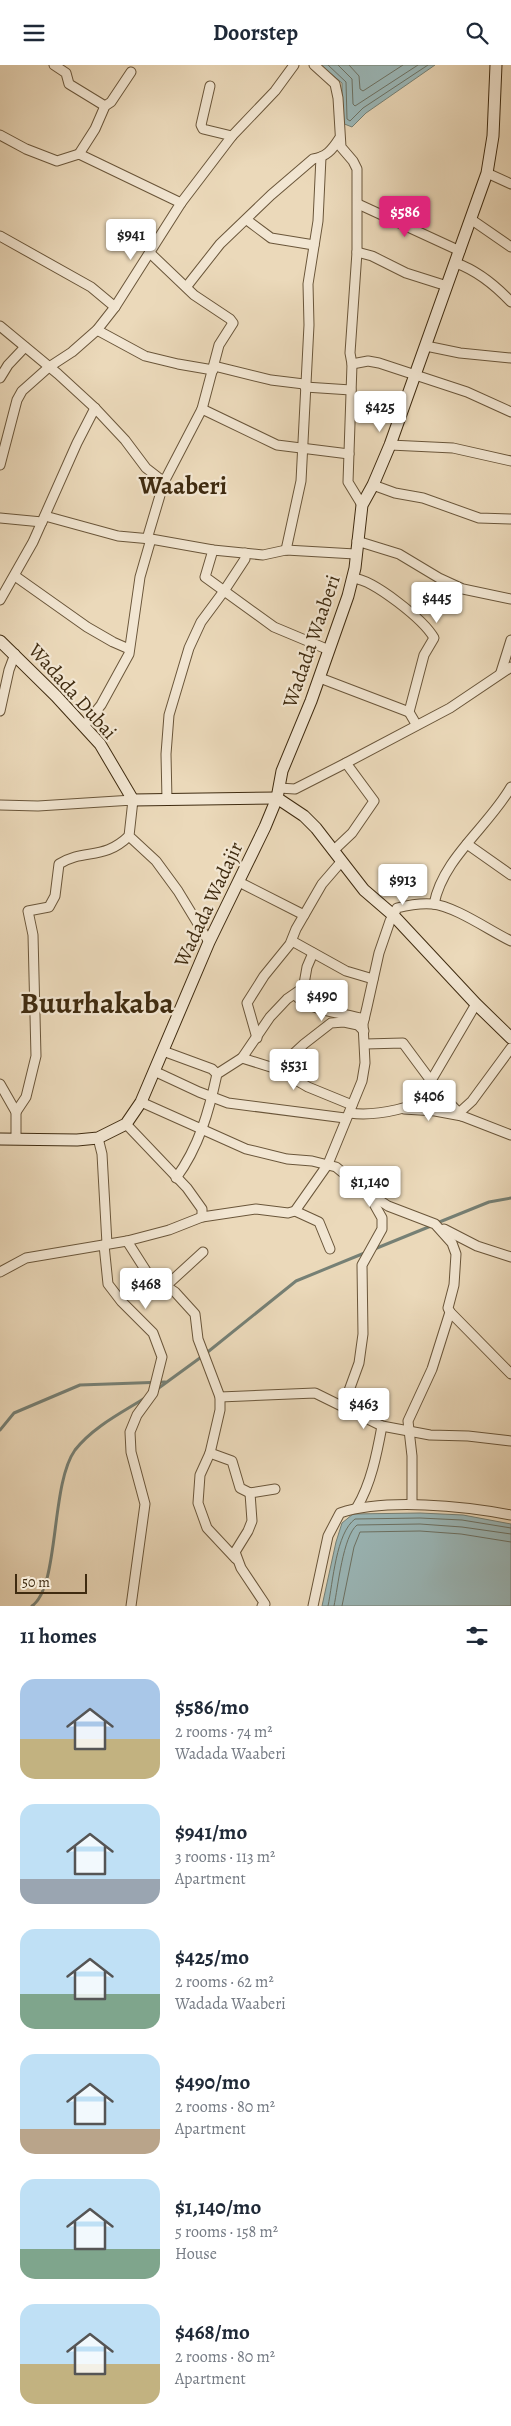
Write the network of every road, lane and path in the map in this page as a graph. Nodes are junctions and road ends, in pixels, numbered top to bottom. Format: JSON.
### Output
{"nodes":[{"id":1,"x":54,"y":65,"type":"edge"},
{"id":2,"x":294,"y":65,"type":"edge"},
{"id":3,"x":314,"y":65,"type":"edge"},
{"id":4,"x":496,"y":65,"type":"edge"},
{"id":5,"x":131,"y":72,"type":"dead end"},
{"id":6,"x":210,"y":86,"type":"dead end"},
{"id":7,"x":105,"y":106,"type":"junction"},
{"id":8,"x":0,"y":135,"type":"edge"},
{"id":9,"x":232,"y":136,"type":"junction"},
{"id":10,"x":339,"y":139,"type":"junction"},
{"id":11,"x":79,"y":154,"type":"junction"},
{"id":12,"x":321,"y":157,"type":"junction"},
{"id":13,"x":487,"y":173,"type":"junction"},
{"id":14,"x":511,"y":184,"type":"edge"},
{"id":15,"x":181,"y":203,"type":"junction"},
{"id":16,"x":358,"y":204,"type":"junction"},
{"id":17,"x":472,"y":219,"type":"junction"},
{"id":18,"x":247,"y":220,"type":"junction"},
{"id":19,"x":0,"y":236,"type":"edge"},
{"id":20,"x":314,"y":245,"type":"junction"},
{"id":21,"x":511,"y":247,"type":"edge"},
{"id":22,"x":460,"y":251,"type":"junction"},
{"id":23,"x":357,"y":252,"type":"junction"},
{"id":24,"x":150,"y":253,"type":"junction"},
{"id":25,"x":456,"y":263,"type":"junction"},
{"id":26,"x":186,"y":286,"type":"junction"},
{"id":27,"x":447,"y":287,"type":"junction"},
{"id":28,"x":511,"y":302,"type":"edge"},
{"id":29,"x":115,"y":307,"type":"junction"},
{"id":30,"x":0,"y":325,"type":"edge"},
{"id":31,"x":97,"y":330,"type":"junction"},
{"id":32,"x":25,"y":347,"type":"junction"},
{"id":33,"x":426,"y":347,"type":"junction"},
{"id":34,"x":511,"y":358,"type":"edge"},
{"id":35,"x":352,"y":363,"type":"junction"},
{"id":36,"x":49,"y":367,"type":"junction"},
{"id":37,"x":213,"y":368,"type":"junction"},
{"id":38,"x":416,"y":375,"type":"junction"},
{"id":39,"x":0,"y":378,"type":"edge"},
{"id":40,"x":305,"y":385,"type":"junction"},
{"id":41,"x":351,"y":390,"type":"junction"},
{"id":42,"x":96,"y":408,"type":"junction"},
{"id":43,"x":202,"y":409,"type":"junction"},
{"id":44,"x":511,"y":412,"type":"edge"},
{"id":45,"x":390,"y":445,"type":"junction"},
{"id":46,"x":303,"y":450,"type":"junction"},
{"id":47,"x":349,"y":454,"type":"junction"},
{"id":48,"x":511,"y":461,"type":"edge"},
{"id":49,"x":0,"y":465,"type":"edge"},
{"id":50,"x":164,"y":483,"type":"junction"},
{"id":51,"x":373,"y":485,"type":"junction"},
{"id":52,"x":362,"y":505,"type":"junction"},
{"id":53,"x":0,"y":518,"type":"edge"},
{"id":54,"x":44,"y":519,"type":"junction"},
{"id":55,"x":511,"y":519,"type":"edge"},
{"id":56,"x":149,"y":539,"type":"junction"},
{"id":57,"x":356,"y":541,"type":"junction"},
{"id":58,"x":213,"y":550,"type":"junction"},
{"id":59,"x":286,"y":551,"type":"junction"},
{"id":60,"x":245,"y":553,"type":"junction"},
{"id":61,"x":356,"y":554,"type":"junction"},
{"id":62,"x":15,"y":576,"type":"junction"},
{"id":63,"x":353,"y":578,"type":"junction"},
{"id":64,"x":224,"y":591,"type":"junction"},
{"id":65,"x":0,"y":599,"type":"edge"},
{"id":66,"x":511,"y":599,"type":"edge"},
{"id":67,"x":511,"y":640,"type":"edge"},
{"id":68,"x":0,"y":641,"type":"edge"},
{"id":69,"x":129,"y":649,"type":"junction"},
{"id":70,"x":329,"y":650,"type":"junction"},
{"id":71,"x":15,"y":654,"type":"junction"},
{"id":72,"x":511,"y":667,"type":"edge"},
{"id":73,"x":501,"y":672,"type":"junction"},
{"id":74,"x":320,"y":678,"type":"junction"},
{"id":75,"x":0,"y":711,"type":"edge"},
{"id":76,"x":409,"y":712,"type":"junction"},
{"id":77,"x":416,"y":724,"type":"junction"},
{"id":78,"x":84,"y":726,"type":"junction"},
{"id":79,"x":346,"y":763,"type":"junction"},
{"id":80,"x":511,"y":787,"type":"edge"},
{"id":81,"x":278,"y":793,"type":"junction"},
{"id":82,"x":132,"y":800,"type":"junction"},
{"id":83,"x":167,"y":800,"type":"junction"},
{"id":84,"x":508,"y":801,"type":"edge"},
{"id":85,"x":0,"y":805,"type":"edge"},
{"id":86,"x":129,"y":836,"type":"junction"},
{"id":87,"x":467,"y":844,"type":"junction"},
{"id":88,"x":333,"y":851,"type":"junction"},
{"id":89,"x":341,"y":862,"type":"junction"},
{"id":90,"x":511,"y":875,"type":"edge"},
{"id":91,"x":239,"y":882,"type":"junction"},
{"id":92,"x":434,"y":904,"type":"junction"},
{"id":93,"x":304,"y":915,"type":"junction"},
{"id":94,"x":393,"y":915,"type":"junction"},
{"id":95,"x":292,"y":941,"type":"junction"},
{"id":96,"x":511,"y":941,"type":"edge"},
{"id":97,"x":209,"y":942,"type":"junction"},
{"id":98,"x":314,"y":953,"type":"junction"},
{"id":99,"x":373,"y":979,"type":"junction"},
{"id":100,"x":295,"y":995,"type":"junction"},
{"id":101,"x":476,"y":1004,"type":"junction"},
{"id":102,"x":364,"y":1019,"type":"junction"},
{"id":103,"x":364,"y":1031,"type":"junction"},
{"id":104,"x":257,"y":1038,"type":"junction"},
{"id":105,"x":511,"y":1038,"type":"edge"},
{"id":106,"x":365,"y":1044,"type":"junction"},
{"id":107,"x":511,"y":1048,"type":"edge"},
{"id":108,"x":163,"y":1051,"type":"junction"},
{"id":109,"x":242,"y":1058,"type":"junction"},
{"id":110,"x":277,"y":1069,"type":"junction"},
{"id":111,"x":154,"y":1071,"type":"junction"},
{"id":112,"x":218,"y":1074,"type":"junction"},
{"id":113,"x":432,"y":1079,"type":"junction"},
{"id":114,"x":0,"y":1083,"type":"edge"},
{"id":115,"x":440,"y":1093,"type":"junction"},
{"id":116,"x":213,"y":1098,"type":"junction"},
{"id":117,"x":141,"y":1101,"type":"junction"},
{"id":118,"x":399,"y":1108,"type":"junction"},
{"id":119,"x":16,"y":1112,"type":"junction"},
{"id":120,"x":349,"y":1112,"type":"junction"},
{"id":121,"x":461,"y":1114,"type":"junction"},
{"id":122,"x":126,"y":1124,"type":"junction"},
{"id":123,"x":202,"y":1129,"type":"junction"},
{"id":124,"x":511,"y":1135,"type":"edge"},
{"id":125,"x":0,"y":1139,"type":"edge"},
{"id":126,"x":16,"y":1139,"type":"junction"},
{"id":127,"x":98,"y":1139,"type":"junction"},
{"id":128,"x":328,"y":1164,"type":"junction"},
{"id":129,"x":176,"y":1178,"type":"junction"},
{"id":130,"x":373,"y":1195,"type":"junction"},
{"id":131,"x":295,"y":1211,"type":"junction"},
{"id":132,"x":202,"y":1217,"type":"junction"},
{"id":133,"x":441,"y":1229,"type":"junction"},
{"id":134,"x":126,"y":1241,"type":"junction"},
{"id":135,"x":106,"y":1245,"type":"junction"},
{"id":136,"x":330,"y":1249,"type":"dead end"},
{"id":137,"x":203,"y":1252,"type":"dead end"},
{"id":138,"x":511,"y":1257,"type":"edge"},
{"id":139,"x":0,"y":1272,"type":"edge"},
{"id":140,"x":166,"y":1285,"type":"junction"},
{"id":141,"x":450,"y":1312,"type":"junction"},
{"id":142,"x":511,"y":1373,"type":"edge"},
{"id":143,"x":220,"y":1397,"type":"junction"},
{"id":144,"x":344,"y":1407,"type":"junction"},
{"id":145,"x":382,"y":1426,"type":"junction"},
{"id":146,"x":409,"y":1431,"type":"junction"},
{"id":147,"x":511,"y":1441,"type":"edge"},
{"id":148,"x":210,"y":1453,"type":"junction"},
{"id":149,"x":275,"y":1489,"type":"dead end"},
{"id":150,"x":250,"y":1493,"type":"junction"},
{"id":151,"x":412,"y":1504,"type":"junction"},
{"id":152,"x":357,"y":1507,"type":"junction"},
{"id":153,"x":511,"y":1515,"type":"edge"},
{"id":154,"x":236,"y":1559,"type":"junction"},
{"id":155,"x":131,"y":1606,"type":"edge"},
{"id":156,"x":262,"y":1606,"type":"edge"},
{"id":157,"x":313,"y":1606,"type":"edge"}],
"edges":[{"from":1,"to":7,"type":"street"},
{"from":2,"to":9,"type":"street"},
{"from":3,"to":10,"type":"street"},
{"from":4,"to":13,"type":"street","name":"Wadada Waaberi"},
{"from":5,"to":7,"type":"street"},
{"from":6,"to":9,"type":"street"},
{"from":7,"to":11,"type":"street"},
{"from":8,"to":11,"type":"street"},
{"from":9,"to":15,"type":"street"},
{"from":10,"to":12,"type":"street"},
{"from":10,"to":16,"type":"street"},
{"from":11,"to":15,"type":"street"},
{"from":12,"to":18,"type":"street"},
{"from":12,"to":20,"type":"street"},
{"from":13,"to":14,"type":"street"},
{"from":13,"to":17,"type":"street","name":"Wadada Waaberi"},
{"from":15,"to":24,"type":"street"},
{"from":16,"to":22,"type":"street"},
{"from":16,"to":23,"type":"street"},
{"from":17,"to":21,"type":"street"},
{"from":17,"to":22,"type":"street","name":"Wadada Waaberi"},
{"from":18,"to":20,"type":"street"},
{"from":18,"to":26,"type":"street"},
{"from":19,"to":29,"type":"street"},
{"from":20,"to":40,"type":"street"},
{"from":22,"to":25,"type":"street","name":"Wadada Waaberi"},
{"from":23,"to":27,"type":"street"},
{"from":23,"to":35,"type":"street"},
{"from":24,"to":26,"type":"street"},
{"from":24,"to":29,"type":"street"},
{"from":25,"to":27,"type":"street","name":"Wadada Waaberi"},
{"from":25,"to":28,"type":"street"},
{"from":26,"to":37,"type":"street"},
{"from":27,"to":33,"type":"street","name":"Wadada Waaberi"},
{"from":29,"to":31,"type":"street"},
{"from":30,"to":32,"type":"street"},
{"from":31,"to":36,"type":"street"},
{"from":31,"to":37,"type":"street"},
{"from":32,"to":36,"type":"street"},
{"from":32,"to":39,"type":"street"},
{"from":33,"to":34,"type":"street"},
{"from":33,"to":38,"type":"street","name":"Wadada Waaberi"},
{"from":35,"to":38,"type":"street"},
{"from":35,"to":41,"type":"street"},
{"from":36,"to":42,"type":"street"},
{"from":36,"to":49,"type":"street"},
{"from":37,"to":40,"type":"street"},
{"from":37,"to":43,"type":"street"},
{"from":38,"to":44,"type":"street"},
{"from":38,"to":45,"type":"street","name":"Wadada Waaberi"},
{"from":40,"to":41,"type":"street"},
{"from":40,"to":46,"type":"street"},
{"from":41,"to":47,"type":"street"},
{"from":42,"to":50,"type":"street"},
{"from":42,"to":54,"type":"street"},
{"from":43,"to":46,"type":"street"},
{"from":43,"to":50,"type":"street"},
{"from":45,"to":48,"type":"street"},
{"from":45,"to":51,"type":"street","name":"Wadada Waaberi"},
{"from":46,"to":47,"type":"street"},
{"from":46,"to":59,"type":"street"},
{"from":47,"to":52,"type":"street"},
{"from":50,"to":56,"type":"street"},
{"from":51,"to":52,"type":"street","name":"Wadada Waaberi"},
{"from":51,"to":55,"type":"street"},
{"from":52,"to":57,"type":"street","name":"Wadada Waaberi"},
{"from":53,"to":54,"type":"street"},
{"from":54,"to":56,"type":"street"},
{"from":54,"to":62,"type":"street"},
{"from":56,"to":58,"type":"street"},
{"from":56,"to":69,"type":"street"},
{"from":57,"to":61,"type":"street","name":"Wadada Waaberi"},
{"from":57,"to":66,"type":"street"},
{"from":58,"to":60,"type":"street"},
{"from":58,"to":64,"type":"street"},
{"from":59,"to":60,"type":"street"},
{"from":59,"to":61,"type":"street"},
{"from":60,"to":64,"type":"street"},
{"from":61,"to":63,"type":"street","name":"Wadada Waaberi"},
{"from":62,"to":65,"type":"street"},
{"from":62,"to":69,"type":"street"},
{"from":63,"to":70,"type":"street","name":"Wadada Waaberi"},
{"from":63,"to":76,"type":"street"},
{"from":64,"to":70,"type":"street"},
{"from":64,"to":83,"type":"street"},
{"from":67,"to":73,"type":"street"},
{"from":68,"to":71,"type":"street","name":"Wadada Dubai"},
{"from":69,"to":78,"type":"street"},
{"from":70,"to":74,"type":"street","name":"Wadada Waaberi"},
{"from":71,"to":75,"type":"street"},
{"from":71,"to":78,"type":"street","name":"Wadada Dubai"},
{"from":72,"to":73,"type":"street"},
{"from":73,"to":77,"type":"street"},
{"from":74,"to":76,"type":"street"},
{"from":74,"to":81,"type":"street","name":"Wadada Waaberi"},
{"from":76,"to":77,"type":"street"},
{"from":77,"to":79,"type":"street"},
{"from":78,"to":82,"type":"street","name":"Wadada Dubai"},
{"from":79,"to":81,"type":"street"},
{"from":79,"to":88,"type":"street"},
{"from":80,"to":84,"type":"street"},
{"from":81,"to":83,"type":"street"},
{"from":81,"to":88,"type":"street"},
{"from":81,"to":91,"type":"street","name":"Wadada Wadajir"},
{"from":82,"to":83,"type":"street"},
{"from":82,"to":85,"type":"street"},
{"from":82,"to":86,"type":"street"},
{"from":84,"to":87,"type":"street"},
{"from":86,"to":97,"type":"street"},
{"from":86,"to":119,"type":"street"},
{"from":87,"to":90,"type":"street"},
{"from":87,"to":92,"type":"street"},
{"from":88,"to":89,"type":"street"},
{"from":89,"to":93,"type":"street"},
{"from":89,"to":94,"type":"street"},
{"from":91,"to":93,"type":"street"},
{"from":91,"to":97,"type":"street","name":"Wadada Wadajir"},
{"from":92,"to":94,"type":"street"},
{"from":92,"to":96,"type":"street"},
{"from":93,"to":95,"type":"street"},
{"from":94,"to":99,"type":"street"},
{"from":94,"to":101,"type":"street"},
{"from":95,"to":98,"type":"street"},
{"from":95,"to":104,"type":"street"},
{"from":97,"to":108,"type":"street","name":"Wadada Wadajir"},
{"from":98,"to":99,"type":"street"},
{"from":98,"to":100,"type":"street"},
{"from":99,"to":102,"type":"street"},
{"from":100,"to":102,"type":"street"},
{"from":100,"to":104,"type":"street"},
{"from":101,"to":105,"type":"street"},
{"from":101,"to":113,"type":"street"},
{"from":102,"to":103,"type":"street"},
{"from":103,"to":106,"type":"street"},
{"from":103,"to":110,"type":"street"},
{"from":104,"to":109,"type":"street"},
{"from":106,"to":113,"type":"street"},
{"from":106,"to":120,"type":"street"},
{"from":107,"to":121,"type":"street"},
{"from":108,"to":111,"type":"street","name":"Wadada Wadajir"},
{"from":108,"to":112,"type":"street"},
{"from":109,"to":110,"type":"street"},
{"from":109,"to":112,"type":"street"},
{"from":110,"to":120,"type":"street"},
{"from":111,"to":116,"type":"street"},
{"from":111,"to":117,"type":"street","name":"Wadada Wadajir"},
{"from":112,"to":116,"type":"street"},
{"from":113,"to":115,"type":"street"},
{"from":114,"to":119,"type":"street"},
{"from":115,"to":118,"type":"street"},
{"from":115,"to":121,"type":"street"},
{"from":116,"to":120,"type":"street"},
{"from":116,"to":123,"type":"street"},
{"from":117,"to":122,"type":"street","name":"Wadada Wadajir"},
{"from":117,"to":123,"type":"street"},
{"from":118,"to":120,"type":"street"},
{"from":118,"to":121,"type":"street"},
{"from":119,"to":126,"type":"street"},
{"from":120,"to":128,"type":"street"},
{"from":121,"to":124,"type":"street"},
{"from":122,"to":127,"type":"street","name":"Wadada Wadajir"},
{"from":122,"to":129,"type":"street"},
{"from":123,"to":128,"type":"street"},
{"from":123,"to":129,"type":"street"},
{"from":125,"to":126,"type":"street","name":"Wadada Wadajir"},
{"from":126,"to":127,"type":"street","name":"Wadada Wadajir"},
{"from":127,"to":135,"type":"street"},
{"from":128,"to":130,"type":"street"},
{"from":128,"to":131,"type":"street"},
{"from":129,"to":132,"type":"street"},
{"from":130,"to":133,"type":"street"},
{"from":130,"to":144,"type":"street"},
{"from":131,"to":132,"type":"street"},
{"from":131,"to":136,"type":"street"},
{"from":132,"to":134,"type":"street"},
{"from":133,"to":138,"type":"street"},
{"from":133,"to":141,"type":"street"},
{"from":134,"to":135,"type":"street"},
{"from":134,"to":140,"type":"street"},
{"from":135,"to":139,"type":"street"},
{"from":135,"to":155,"type":"street"},
{"from":137,"to":140,"type":"street"},
{"from":140,"to":143,"type":"street"},
{"from":141,"to":142,"type":"street"},
{"from":141,"to":146,"type":"street"},
{"from":143,"to":144,"type":"street"},
{"from":143,"to":148,"type":"street"},
{"from":144,"to":145,"type":"street"},
{"from":145,"to":146,"type":"street"},
{"from":145,"to":152,"type":"street"},
{"from":146,"to":147,"type":"street"},
{"from":146,"to":151,"type":"street"},
{"from":148,"to":150,"type":"street"},
{"from":148,"to":154,"type":"street"},
{"from":149,"to":150,"type":"street"},
{"from":150,"to":154,"type":"street"},
{"from":151,"to":152,"type":"street"},
{"from":151,"to":153,"type":"street"},
{"from":152,"to":157,"type":"street"},
{"from":154,"to":156,"type":"street"}]}
